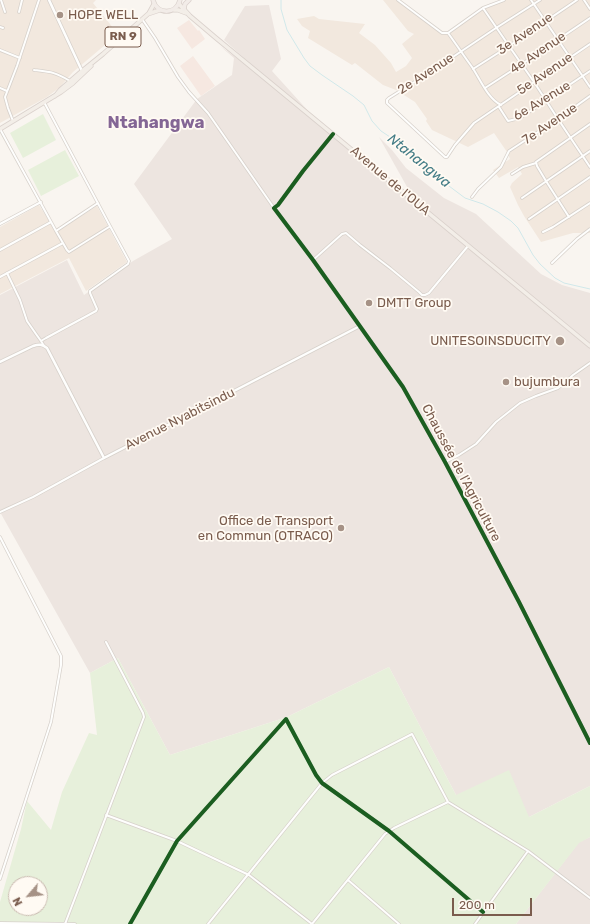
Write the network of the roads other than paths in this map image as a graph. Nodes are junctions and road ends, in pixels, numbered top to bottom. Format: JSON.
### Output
{"nodes":[{"id":1,"x":1,"y":0,"type":"edge"},
{"id":2,"x":22,"y":0,"type":"edge"},
{"id":3,"x":39,"y":0,"type":"edge"},
{"id":4,"x":49,"y":0,"type":"edge"},
{"id":5,"x":189,"y":0,"type":"edge"},
{"id":6,"x":398,"y":0,"type":"edge"},
{"id":7,"x":504,"y":0,"type":"edge"},
{"id":8,"x":531,"y":0,"type":"edge"},
{"id":9,"x":540,"y":0,"type":"edge"},
{"id":10,"x":577,"y":0,"type":"edge"},
{"id":11,"x":584,"y":0,"type":"edge"},
{"id":12,"x":154,"y":2,"type":"edge"},
{"id":13,"x":180,"y":2,"type":"edge"},
{"id":14,"x":534,"y":4,"type":"junction"},
{"id":15,"x":483,"y":8,"type":"junction"},
{"id":16,"x":184,"y":9,"type":"junction"},
{"id":17,"x":590,"y":9,"type":"edge"},
{"id":18,"x":160,"y":10,"type":"junction"},
{"id":19,"x":174,"y":10,"type":"junction"},
{"id":20,"x":5,"y":12,"type":"dead end"},
{"id":21,"x":19,"y":12,"type":"dead end"},
{"id":22,"x":148,"y":14,"type":"junction"},
{"id":23,"x":190,"y":16,"type":"junction"},
{"id":24,"x":590,"y":18,"type":"edge"},
{"id":25,"x":142,"y":19,"type":"junction"},
{"id":26,"x":546,"y":20,"type":"junction"},
{"id":27,"x":496,"y":28,"type":"junction"},
{"id":28,"x":448,"y":33,"type":"junction"},
{"id":29,"x":558,"y":39,"type":"junction"},
{"id":30,"x":590,"y":44,"type":"edge"},
{"id":31,"x":508,"y":46,"type":"junction"},
{"id":32,"x":0,"y":50,"type":"edge"},
{"id":33,"x":461,"y":51,"type":"junction"},
{"id":34,"x":20,"y":58,"type":"junction"},
{"id":35,"x":570,"y":58,"type":"junction"},
{"id":36,"x":522,"y":64,"type":"junction"},
{"id":37,"x":473,"y":69,"type":"junction"},
{"id":38,"x":34,"y":70,"type":"dead end"},
{"id":39,"x":590,"y":71,"type":"edge"},
{"id":40,"x":82,"y":72,"type":"junction"},
{"id":41,"x":583,"y":76,"type":"junction"},
{"id":42,"x":71,"y":82,"type":"junction"},
{"id":43,"x":534,"y":82,"type":"junction"},
{"id":44,"x":590,"y":87,"type":"edge"},
{"id":45,"x":0,"y":88,"type":"edge"},
{"id":46,"x":485,"y":88,"type":"junction"},
{"id":47,"x":8,"y":91,"type":"junction"},
{"id":48,"x":590,"y":96,"type":"edge"},
{"id":49,"x":546,"y":101,"type":"junction"},
{"id":50,"x":44,"y":102,"type":"junction"},
{"id":51,"x":500,"y":106,"type":"junction"},
{"id":52,"x":558,"y":119,"type":"junction"},
{"id":53,"x":13,"y":121,"type":"junction"},
{"id":54,"x":590,"y":124,"type":"edge"},
{"id":55,"x":0,"y":129,"type":"edge"},
{"id":56,"x":333,"y":134,"type":"junction"},
{"id":57,"x":570,"y":138,"type":"junction"},
{"id":58,"x":590,"y":151,"type":"edge"},
{"id":59,"x":583,"y":156,"type":"junction"},
{"id":60,"x":537,"y":162,"type":"junction"},
{"id":61,"x":590,"y":167,"type":"edge"},
{"id":62,"x":512,"y":174,"type":"dead end"},
{"id":63,"x":590,"y":177,"type":"edge"},
{"id":64,"x":546,"y":181,"type":"junction"},
{"id":65,"x":472,"y":197,"type":"dead end"},
{"id":66,"x":522,"y":198,"type":"dead end"},
{"id":67,"x":558,"y":199,"type":"junction"},
{"id":68,"x":41,"y":202,"type":"junction"},
{"id":69,"x":98,"y":203,"type":"junction"},
{"id":70,"x":590,"y":204,"type":"edge"},
{"id":71,"x":274,"y":208,"type":"junction"},
{"id":72,"x":570,"y":217,"type":"junction"},
{"id":73,"x":528,"y":219,"type":"dead end"},
{"id":74,"x":51,"y":222,"type":"junction"},
{"id":75,"x":0,"y":224,"type":"edge"},
{"id":76,"x":110,"y":226,"type":"junction"},
{"id":77,"x":590,"y":229,"type":"edge"},
{"id":78,"x":56,"y":231,"type":"junction"},
{"id":79,"x":543,"y":232,"type":"dead end"},
{"id":80,"x":63,"y":243,"type":"junction"},
{"id":81,"x":468,"y":246,"type":"junction"},
{"id":82,"x":0,"y":250,"type":"edge"},
{"id":83,"x":313,"y":260,"type":"junction"},
{"id":84,"x":552,"y":263,"type":"dead end"},
{"id":85,"x":7,"y":273,"type":"junction"},
{"id":86,"x":0,"y":277,"type":"edge"},
{"id":87,"x":360,"y":326,"type":"junction"},
{"id":88,"x":41,"y":341,"type":"junction"},
{"id":89,"x":44,"y":346,"type":"junction"},
{"id":90,"x":590,"y":346,"type":"edge"},
{"id":91,"x":0,"y":362,"type":"edge"},
{"id":92,"x":590,"y":363,"type":"edge"},
{"id":93,"x":104,"y":458,"type":"junction"},
{"id":94,"x":445,"y":462,"type":"junction"},
{"id":95,"x":0,"y":512,"type":"edge"},
{"id":96,"x":0,"y":537,"type":"edge"},
{"id":97,"x":106,"y":642,"type":"dead end"},
{"id":98,"x":590,"y":743,"type":"edge"},
{"id":99,"x":322,"y":783,"type":"junction"},
{"id":100,"x":448,"y":802,"type":"junction"},
{"id":101,"x":106,"y":815,"type":"junction"},
{"id":102,"x":389,"y":831,"type":"junction"},
{"id":103,"x":177,"y":841,"type":"junction"},
{"id":104,"x":528,"y":851,"type":"junction"},
{"id":105,"x":249,"y":875,"type":"junction"},
{"id":106,"x":0,"y":879,"type":"edge"},
{"id":107,"x":348,"y":880,"type":"junction"},
{"id":108,"x":590,"y":898,"type":"edge"},
{"id":109,"x":483,"y":912,"type":"junction"},
{"id":110,"x":0,"y":923,"type":"edge"},
{"id":111,"x":65,"y":924,"type":"edge"},
{"id":112,"x":75,"y":924,"type":"edge"},
{"id":113,"x":130,"y":924,"type":"edge"},
{"id":114,"x":208,"y":924,"type":"edge"},
{"id":115,"x":312,"y":924,"type":"edge"},
{"id":116,"x":399,"y":924,"type":"edge"},
{"id":117,"x":475,"y":924,"type":"edge"}],
"edges":[{"from":1,"to":20,"type":"street"},
{"from":2,"to":21,"type":"street"},
{"from":3,"to":34,"type":"street"},
{"from":4,"to":40,"type":"street"},
{"from":5,"to":16,"type":"highway"},
{"from":6,"to":28,"type":"street"},
{"from":7,"to":15,"type":"street"},
{"from":8,"to":14,"type":"street"},
{"from":9,"to":14,"type":"street","name":"2e Avenue"},
{"from":10,"to":26,"type":"street","name":"3e Avenue"},
{"from":11,"to":17,"type":"street"},
{"from":12,"to":18,"type":"highway"},
{"from":12,"to":22,"type":"main road","number":"RN 9"},
{"from":13,"to":16,"type":"main road","name":"Avenue de l'OUA"},
{"from":13,"to":19,"type":"highway"},
{"from":14,"to":26,"type":"street"},
{"from":14,"to":27,"type":"street","name":"2e Avenue"},
{"from":15,"to":27,"type":"street"},
{"from":15,"to":28,"type":"street"},
{"from":16,"to":23,"type":"main road","name":"Avenue de l'OUA"},
{"from":18,"to":19,"type":"highway"},
{"from":18,"to":22,"type":"main road","number":"RN 9"},
{"from":19,"to":23,"type":"main road","name":"Avenue de l'OUA"},
{"from":22,"to":25,"type":"main road","number":"RN 9"},
{"from":23,"to":56,"type":"main road","name":"Avenue de l'OUA"},
{"from":24,"to":29,"type":"street","name":"4e Avenue"},
{"from":25,"to":40,"type":"main road","number":"RN 9"},
{"from":25,"to":71,"type":"street","name":"Chaussée de l'Agriculture"},
{"from":26,"to":29,"type":"street"},
{"from":26,"to":31,"type":"street","name":"3e Avenue"},
{"from":27,"to":31,"type":"street"},
{"from":27,"to":33,"type":"street","name":"2e Avenue"},
{"from":28,"to":33,"type":"street"},
{"from":29,"to":35,"type":"street"},
{"from":29,"to":36,"type":"street","name":"4e Avenue"},
{"from":30,"to":35,"type":"street","name":"5e Avenue"},
{"from":31,"to":36,"type":"street"},
{"from":31,"to":37,"type":"street","name":"3e Avenue"},
{"from":32,"to":34,"type":"street"},
{"from":33,"to":37,"type":"street"},
{"from":33,"to":51,"type":"street","name":"2e Avenue"},
{"from":34,"to":47,"type":"street"},
{"from":35,"to":41,"type":"street"},
{"from":35,"to":43,"type":"street","name":"5e Avenue"},
{"from":36,"to":43,"type":"street"},
{"from":36,"to":46,"type":"street","name":"4e Avenue"},
{"from":37,"to":46,"type":"street"},
{"from":38,"to":42,"type":"street"},
{"from":39,"to":41,"type":"street","name":"6e Avenue"},
{"from":40,"to":42,"type":"main road","number":"RN 9"},
{"from":41,"to":44,"type":"street"},
{"from":41,"to":49,"type":"street","name":"6e Avenue"},
{"from":42,"to":50,"type":"main road","number":"RN 9"},
{"from":43,"to":49,"type":"street"},
{"from":43,"to":51,"type":"street","name":"5e Avenue"},
{"from":45,"to":47,"type":"street"},
{"from":46,"to":51,"type":"street"},
{"from":47,"to":53,"type":"street"},
{"from":48,"to":52,"type":"street","name":"7e Avenue"},
{"from":49,"to":51,"type":"street","name":"6e Avenue"},
{"from":49,"to":52,"type":"street"},
{"from":50,"to":53,"type":"main road","number":"RN 9"},
{"from":50,"to":69,"type":"street"},
{"from":52,"to":57,"type":"street"},
{"from":52,"to":65,"type":"street","name":"7e Avenue"},
{"from":53,"to":55,"type":"main road","number":"RN 9"},
{"from":54,"to":57,"type":"street"},
{"from":55,"to":68,"type":"street"},
{"from":56,"to":71,"type":"street"},
{"from":56,"to":81,"type":"main road","name":"Avenue de l'OUA"},
{"from":57,"to":59,"type":"street"},
{"from":57,"to":60,"type":"street"},
{"from":58,"to":59,"type":"street"},
{"from":59,"to":61,"type":"street"},
{"from":59,"to":64,"type":"street"},
{"from":60,"to":62,"type":"street"},
{"from":60,"to":64,"type":"street"},
{"from":63,"to":67,"type":"street"},
{"from":64,"to":66,"type":"street"},
{"from":64,"to":67,"type":"street"},
{"from":67,"to":72,"type":"street"},
{"from":67,"to":73,"type":"street"},
{"from":68,"to":74,"type":"street"},
{"from":68,"to":75,"type":"street"},
{"from":69,"to":76,"type":"street"},
{"from":69,"to":78,"type":"street"},
{"from":70,"to":72,"type":"street"},
{"from":71,"to":83,"type":"street","name":"Chaussée de l'Agriculture"},
{"from":72,"to":79,"type":"street"},
{"from":74,"to":78,"type":"street"},
{"from":74,"to":82,"type":"street"},
{"from":76,"to":80,"type":"street"},
{"from":76,"to":88,"type":"street"},
{"from":77,"to":84,"type":"street"},
{"from":78,"to":80,"type":"street"},
{"from":80,"to":85,"type":"street"},
{"from":81,"to":83,"type":"street"},
{"from":81,"to":90,"type":"main road","name":"Avenue de l'OUA"},
{"from":83,"to":87,"type":"street","name":"Chaussée de l'Agriculture"},
{"from":85,"to":86,"type":"street"},
{"from":85,"to":88,"type":"street"},
{"from":87,"to":93,"type":"street","name":"Avenue Nyabitsindu"},
{"from":87,"to":94,"type":"street","name":"Chaussée de l'Agriculture"},
{"from":88,"to":89,"type":"street"},
{"from":89,"to":91,"type":"street"},
{"from":89,"to":93,"type":"street"},
{"from":92,"to":94,"type":"street"},
{"from":93,"to":95,"type":"street","name":"Avenue Nyabitsindu"},
{"from":94,"to":98,"type":"street","name":"Chaussée de l'Agriculture"},
{"from":96,"to":106,"type":"street"},
{"from":97,"to":101,"type":"street"},
{"from":99,"to":100,"type":"street"},
{"from":99,"to":102,"type":"street"},
{"from":99,"to":103,"type":"street"},
{"from":99,"to":105,"type":"street"},
{"from":100,"to":102,"type":"street"},
{"from":100,"to":104,"type":"street"},
{"from":101,"to":103,"type":"street"},
{"from":101,"to":111,"type":"street"},
{"from":102,"to":107,"type":"street"},
{"from":102,"to":109,"type":"street"},
{"from":103,"to":105,"type":"street"},
{"from":103,"to":113,"type":"street"},
{"from":104,"to":108,"type":"street"},
{"from":104,"to":109,"type":"street"},
{"from":105,"to":114,"type":"street"},
{"from":105,"to":115,"type":"street"},
{"from":107,"to":115,"type":"street"},
{"from":107,"to":116,"type":"street"},
{"from":109,"to":117,"type":"street"},
{"from":110,"to":111,"type":"street"},
{"from":111,"to":112,"type":"street"}]}
